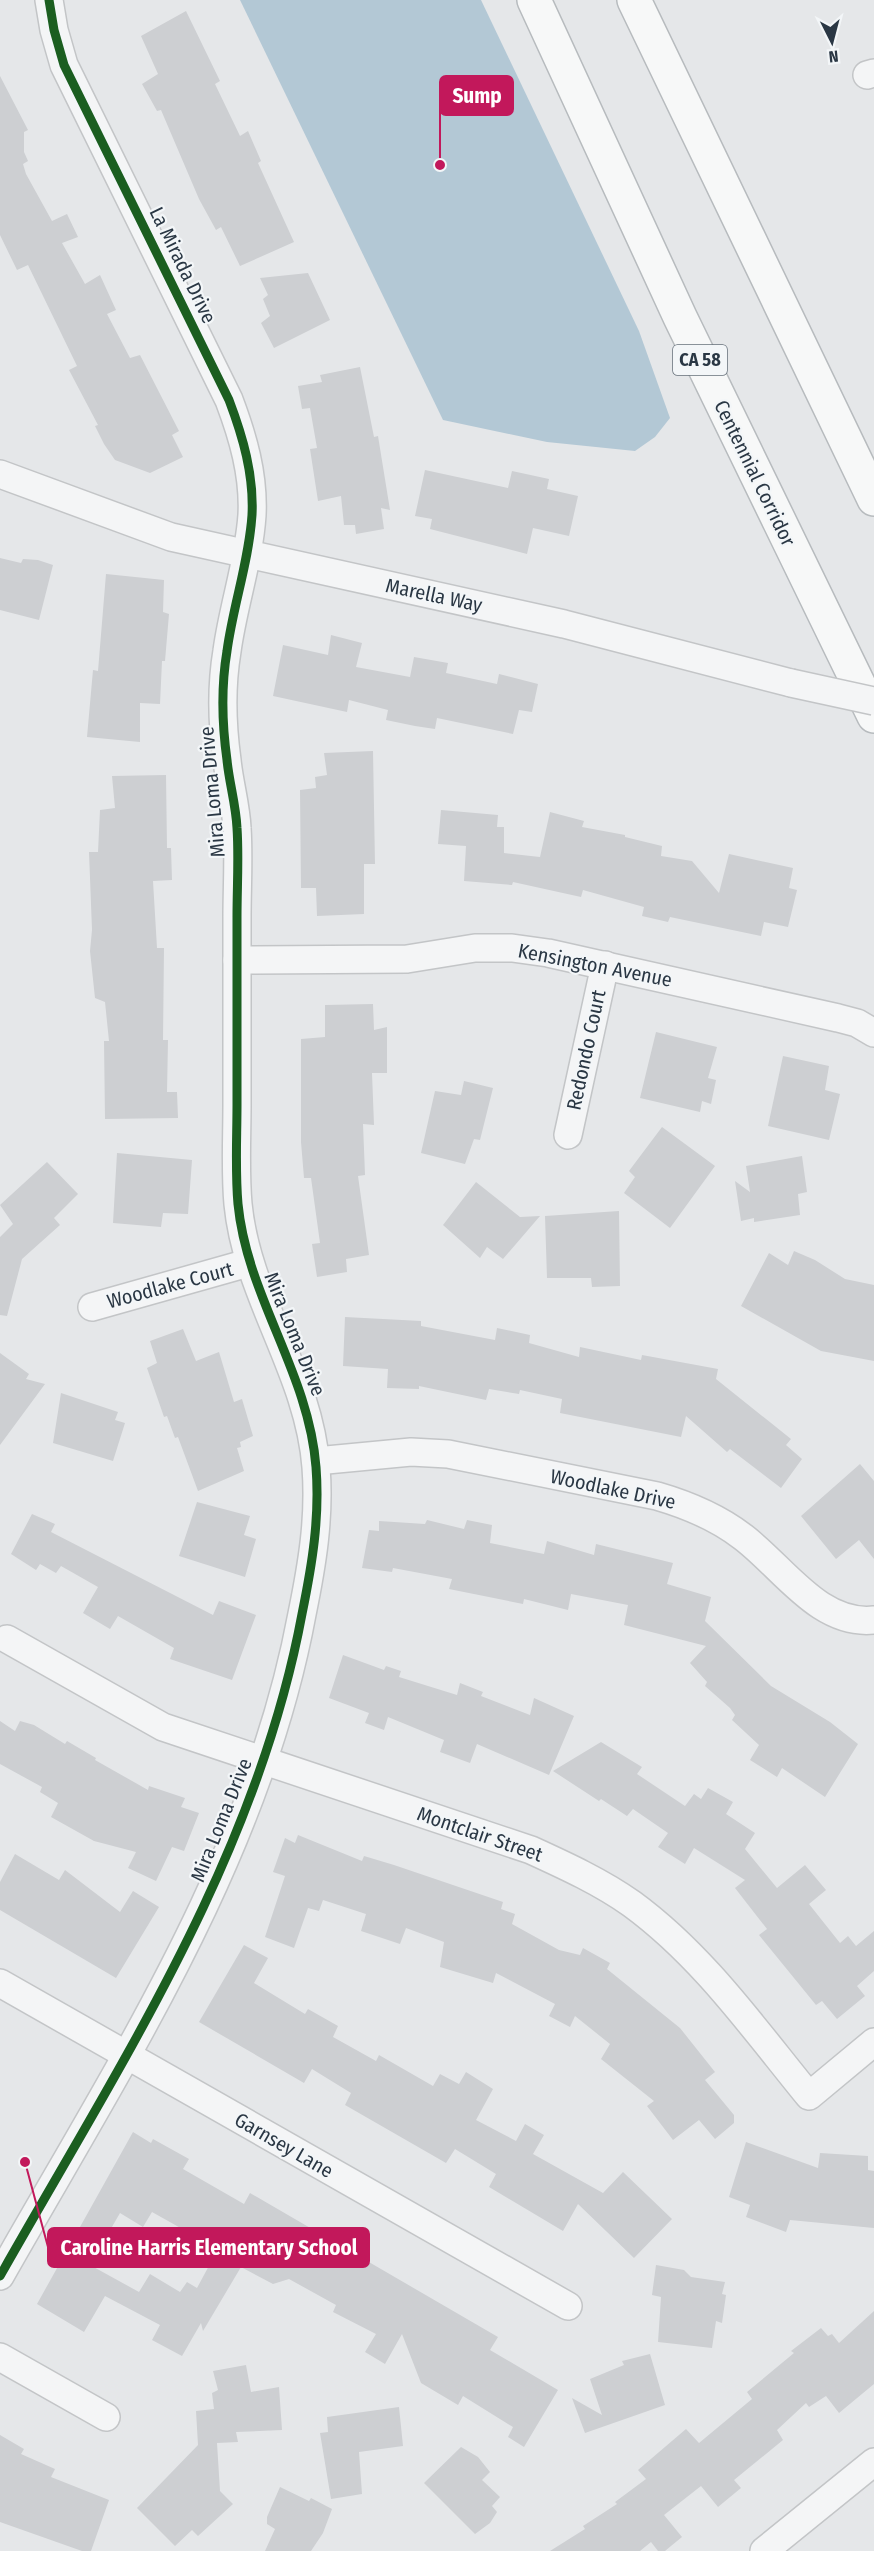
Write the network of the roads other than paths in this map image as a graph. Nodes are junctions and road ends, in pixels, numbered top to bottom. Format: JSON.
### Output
{"nodes":[{"id":1,"x":49,"y":0,"type":"edge"},
{"id":2,"x":534,"y":0,"type":"edge"},
{"id":3,"x":634,"y":0,"type":"edge"},
{"id":4,"x":0,"y":474,"type":"edge"},
{"id":5,"x":874,"y":499,"type":"edge"},
{"id":6,"x":246,"y":554,"type":"junction"},
{"id":7,"x":874,"y":701,"type":"edge"},
{"id":8,"x":874,"y":716,"type":"edge"},
{"id":9,"x":237,"y":960,"type":"junction"},
{"id":10,"x":605,"y":965,"type":"junction"},
{"id":11,"x":874,"y":1033,"type":"edge"},
{"id":12,"x":568,"y":1135,"type":"dead end"},
{"id":13,"x":248,"y":1263,"type":"junction"},
{"id":14,"x":92,"y":1307,"type":"dead end"},
{"id":15,"x":316,"y":1461,"type":"junction"},
{"id":16,"x":874,"y":1620,"type":"edge"},
{"id":17,"x":7,"y":1639,"type":"dead end"},
{"id":18,"x":264,"y":1761,"type":"junction"},
{"id":19,"x":0,"y":1983,"type":"edge"},
{"id":20,"x":874,"y":2042,"type":"edge"},
{"id":21,"x":126,"y":2055,"type":"junction"},
{"id":22,"x":0,"y":2276,"type":"edge"},
{"id":23,"x":568,"y":2306,"type":"dead end"},
{"id":24,"x":0,"y":2356,"type":"edge"},
{"id":25,"x":106,"y":2417,"type":"dead end"},
{"id":26,"x":874,"y":2462,"type":"edge"},
{"id":27,"x":764,"y":2551,"type":"edge"}],
"edges":[{"from":1,"to":6,"type":"street","name":"La Mirada Drive"},
{"from":2,"to":8,"type":"highway","name":"Centennial Corridor","number":"CA 58"},
{"from":3,"to":5,"type":"highway"},
{"from":4,"to":6,"type":"street","name":"Marella Way"},
{"from":6,"to":7,"type":"street","name":"Marella Way","bridge":true},
{"from":6,"to":9,"type":"street","name":"Mira Loma Drive"},
{"from":9,"to":10,"type":"street","name":"Kensington Avenue"},
{"from":9,"to":13,"type":"street","name":"Mira Loma Drive"},
{"from":10,"to":11,"type":"street","name":"Kensington Avenue"},
{"from":10,"to":12,"type":"street","name":"Redondo Court"},
{"from":13,"to":14,"type":"street","name":"Woodlake Court"},
{"from":13,"to":15,"type":"street","name":"Mira Loma Drive"},
{"from":15,"to":16,"type":"street","name":"Woodlake Drive"},
{"from":15,"to":18,"type":"street","name":"Mira Loma Drive"},
{"from":17,"to":18,"type":"street","name":"Montclair Street"},
{"from":18,"to":20,"type":"street","name":"Montclair Street"},
{"from":18,"to":21,"type":"street","name":"Mira Loma Drive"},
{"from":19,"to":21,"type":"street","name":"Garnsey Lane"},
{"from":21,"to":22,"type":"street","name":"Mira Loma Drive"},
{"from":21,"to":23,"type":"street","name":"Garnsey Lane"},
{"from":24,"to":25,"type":"street"},
{"from":26,"to":27,"type":"street"}]}
